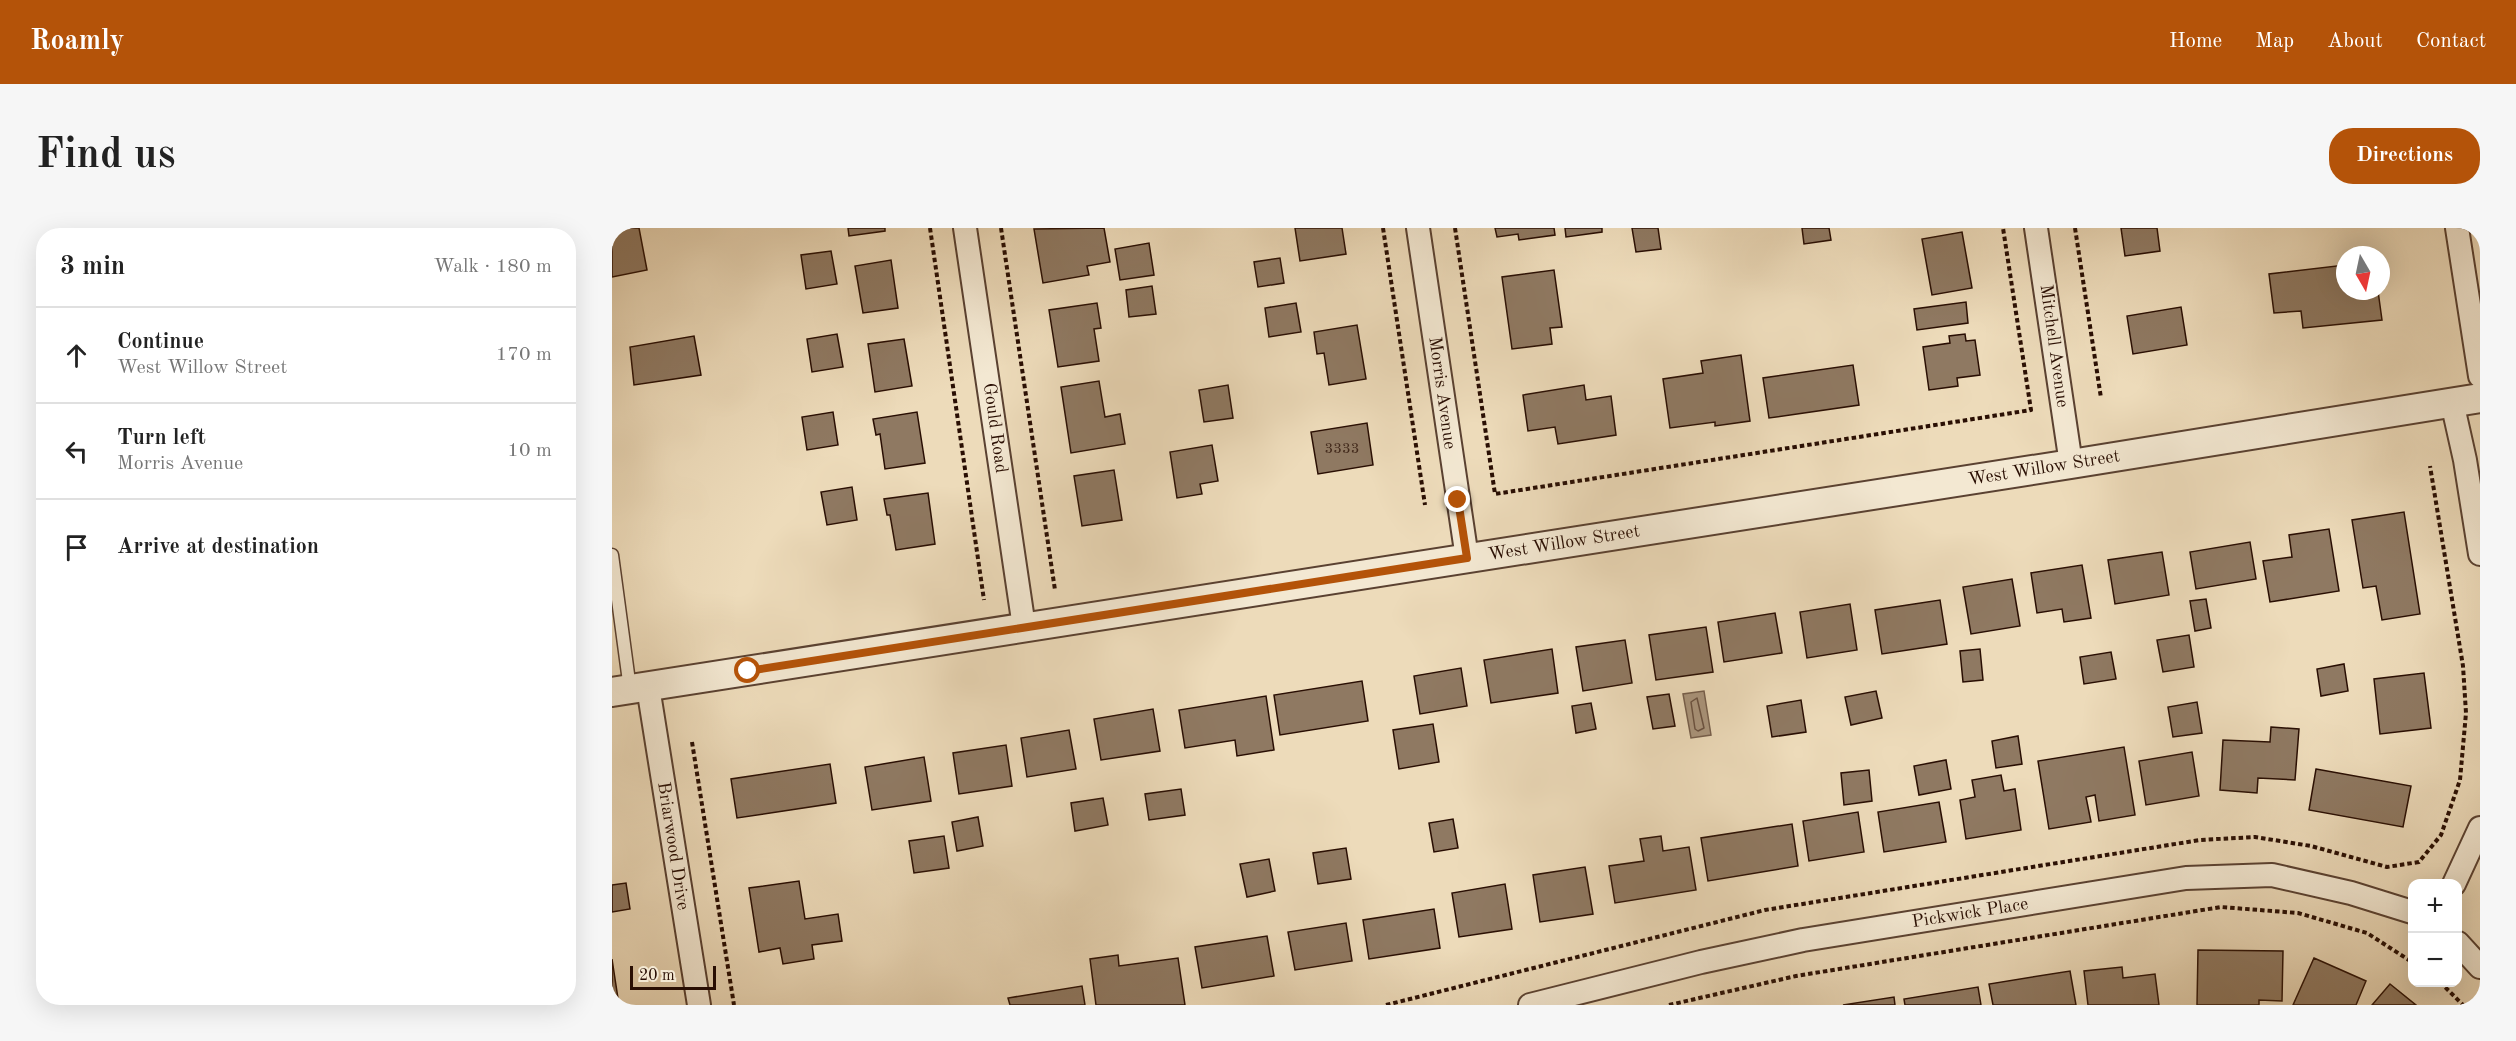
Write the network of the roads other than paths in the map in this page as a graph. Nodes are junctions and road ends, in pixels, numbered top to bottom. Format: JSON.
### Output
{"nodes":[{"id":1,"x":965,"y":228,"type":"edge"},
{"id":2,"x":1418,"y":228,"type":"edge"},
{"id":3,"x":2036,"y":228,"type":"edge"},
{"id":4,"x":2457,"y":228,"type":"edge"},
{"id":5,"x":2480,"y":376,"type":"edge"},
{"id":6,"x":2480,"y":398,"type":"edge"},
{"id":7,"x":2452,"y":402,"type":"junction"},
{"id":8,"x":2071,"y":464,"type":"junction"},
{"id":9,"x":2480,"y":554,"type":"edge"},
{"id":10,"x":612,"y":555,"type":"edge"},
{"id":11,"x":1467,"y":558,"type":"junction"},
{"id":12,"x":1024,"y":627,"type":"junction"},
{"id":13,"x":630,"y":689,"type":"edge"},
{"id":14,"x":2480,"y":828,"type":"edge"},
{"id":15,"x":2456,"y":879,"type":"edge"},
{"id":16,"x":2408,"y":911,"type":"edge"},
{"id":17,"x":2462,"y":948,"type":"edge"},
{"id":18,"x":2480,"y":967,"type":"edge"},
{"id":19,"x":699,"y":1005,"type":"edge"},
{"id":20,"x":1530,"y":1005,"type":"edge"}],
"edges":[{"from":1,"to":12,"type":"street","name":"Gould Road"},
{"from":2,"to":11,"type":"street","name":"Morris Avenue"},
{"from":3,"to":8,"type":"street","name":"Mitchell Avenue"},
{"from":4,"to":5,"type":"street"},
{"from":6,"to":7,"type":"street","name":"West Willow Street"},
{"from":7,"to":8,"type":"street","name":"West Willow Street"},
{"from":7,"to":9,"type":"street"},
{"from":8,"to":11,"type":"street","name":"West Willow Street"},
{"from":10,"to":13,"type":"lane"},
{"from":11,"to":12,"type":"street","name":"West Willow Street"},
{"from":12,"to":13,"type":"street","name":"West Willow Street"},
{"from":13,"to":19,"type":"street","name":"Briarwood Drive"},
{"from":14,"to":15,"type":"street"},
{"from":16,"to":20,"type":"street","name":"Pickwick Place"},
{"from":17,"to":18,"type":"street"}]}
